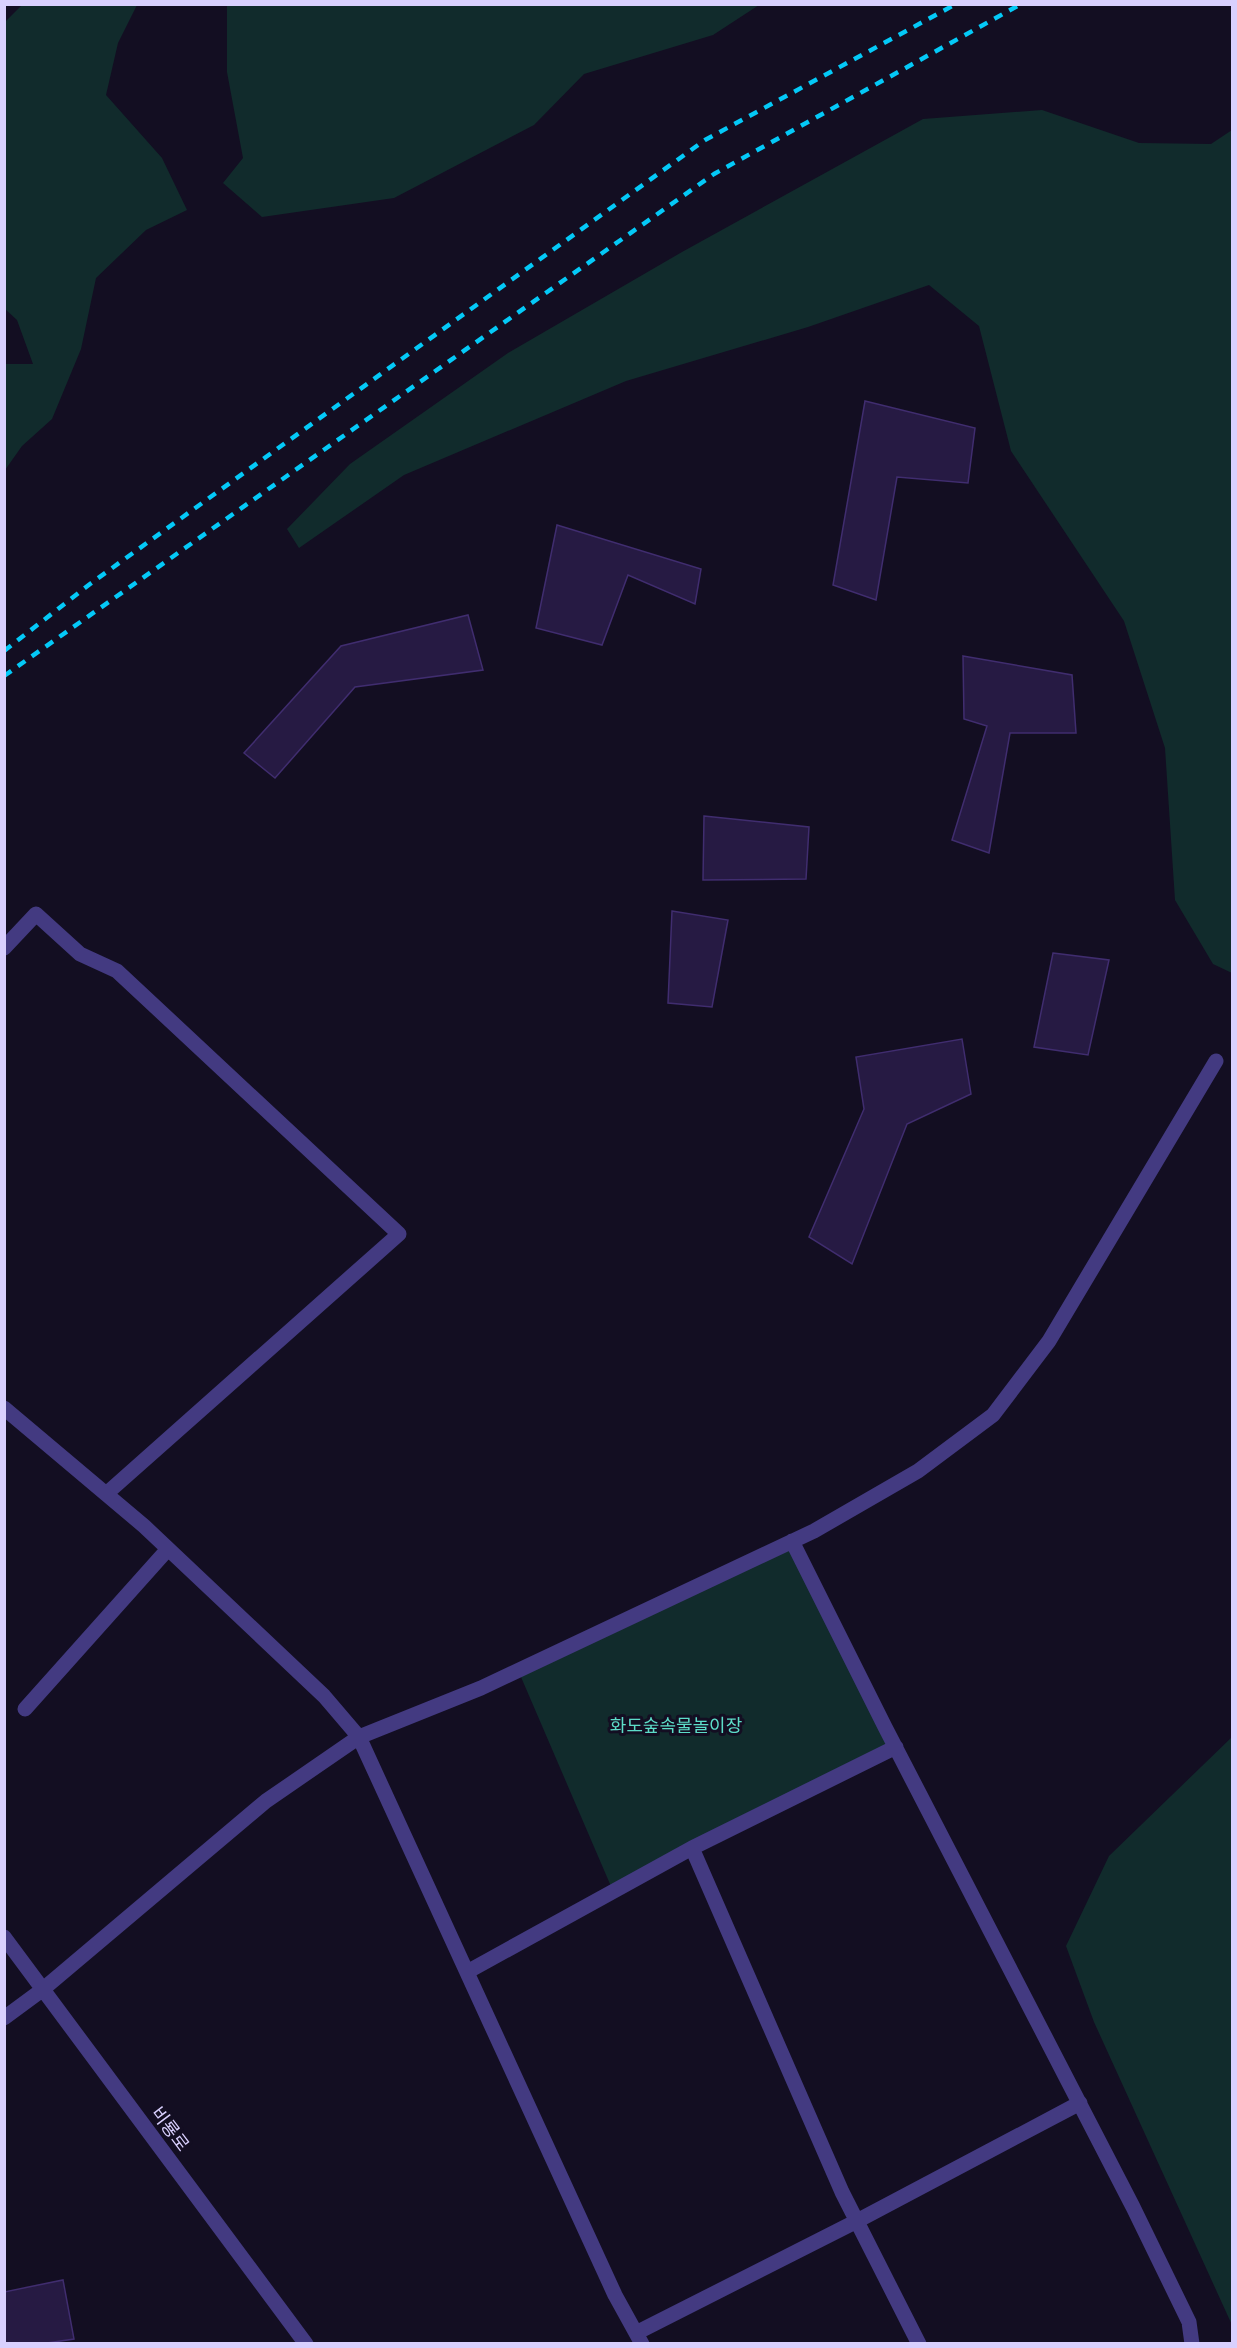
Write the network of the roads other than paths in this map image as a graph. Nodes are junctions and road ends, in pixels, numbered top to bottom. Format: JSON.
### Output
{"nodes":[{"id":1,"x":4,"y":948,"type":"edge"},
{"id":2,"x":1216,"y":1061,"type":"dead end"},
{"id":3,"x":4,"y":1408,"type":"edge"},
{"id":4,"x":106,"y":1494,"type":"junction"},
{"id":5,"x":792,"y":1541,"type":"junction"},
{"id":6,"x":168,"y":1549,"type":"junction"},
{"id":7,"x":25,"y":1708,"type":"dead end"},
{"id":8,"x":359,"y":1737,"type":"junction"},
{"id":9,"x":896,"y":1747,"type":"junction"},
{"id":10,"x":692,"y":1848,"type":"junction"},
{"id":11,"x":4,"y":1937,"type":"edge"},
{"id":12,"x":467,"y":1972,"type":"junction"},
{"id":13,"x":42,"y":1990,"type":"junction"},
{"id":14,"x":4,"y":2018,"type":"edge"},
{"id":15,"x":1080,"y":2103,"type":"junction"},
{"id":16,"x":857,"y":2221,"type":"junction"},
{"id":17,"x":639,"y":2338,"type":"edge"},
{"id":18,"x":306,"y":2343,"type":"edge"},
{"id":19,"x":920,"y":2343,"type":"edge"},
{"id":20,"x":1192,"y":2343,"type":"edge"}],
"edges":[{"from":1,"to":4,"type":"street"},
{"from":2,"to":5,"type":"street"},
{"from":3,"to":4,"type":"street"},
{"from":4,"to":6,"type":"street"},
{"from":5,"to":8,"type":"street"},
{"from":5,"to":9,"type":"street"},
{"from":6,"to":7,"type":"street"},
{"from":6,"to":8,"type":"street"},
{"from":8,"to":12,"type":"street"},
{"from":8,"to":13,"type":"street"},
{"from":9,"to":10,"type":"street"},
{"from":9,"to":15,"type":"street"},
{"from":10,"to":12,"type":"street"},
{"from":10,"to":16,"type":"street"},
{"from":11,"to":13,"type":"street","name":"비룡로"},
{"from":12,"to":17,"type":"street"},
{"from":13,"to":14,"type":"street"},
{"from":13,"to":18,"type":"street","name":"비룡로"},
{"from":15,"to":16,"type":"street"},
{"from":15,"to":20,"type":"street"},
{"from":16,"to":17,"type":"street"},
{"from":16,"to":19,"type":"street"}]}
